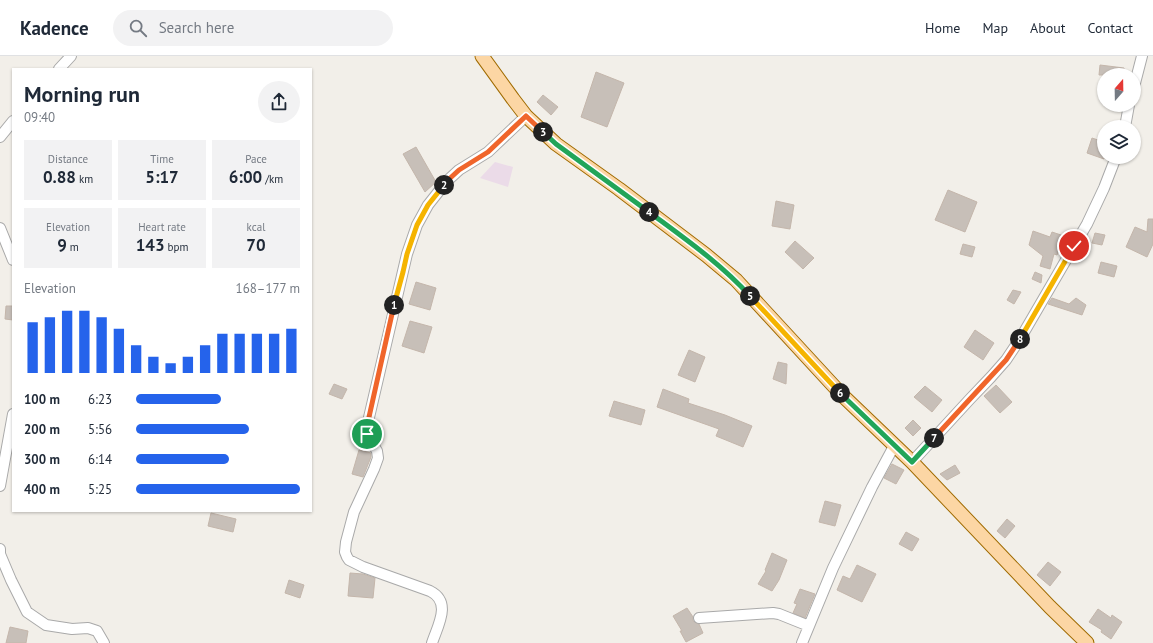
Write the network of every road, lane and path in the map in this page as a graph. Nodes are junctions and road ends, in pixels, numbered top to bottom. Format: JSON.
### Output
{"nodes":[{"id":1,"x":71,"y":56,"type":"edge"},
{"id":2,"x":482,"y":56,"type":"edge"},
{"id":3,"x":1142,"y":56,"type":"edge"},
{"id":4,"x":60,"y":68,"type":"edge"},
{"id":5,"x":1139,"y":68,"type":"edge"},
{"id":6,"x":526,"y":116,"type":"junction"},
{"id":7,"x":12,"y":122,"type":"edge"},
{"id":8,"x":0,"y":137,"type":"edge"},
{"id":9,"x":1113,"y":164,"type":"edge"},
{"id":10,"x":0,"y":228,"type":"edge"},
{"id":11,"x":12,"y":258,"type":"edge"},
{"id":12,"x":12,"y":420,"type":"edge"},
{"id":13,"x":894,"y":446,"type":"junction"},
{"id":14,"x":912,"y":462,"type":"junction"},
{"id":15,"x":0,"y":486,"type":"edge"},
{"id":16,"x":0,"y":549,"type":"edge"},
{"id":17,"x":699,"y":618,"type":"dead end"},
{"id":18,"x":809,"y":626,"type":"junction"},
{"id":19,"x":104,"y":643,"type":"edge"},
{"id":20,"x":432,"y":643,"type":"edge"},
{"id":21,"x":802,"y":643,"type":"edge"},
{"id":22,"x":1086,"y":643,"type":"edge"}],
"edges":[{"from":1,"to":4,"type":"street"},
{"from":2,"to":6,"type":"main road"},
{"from":3,"to":5,"type":"street"},
{"from":6,"to":13,"type":"main road"},
{"from":6,"to":20,"type":"street"},
{"from":7,"to":8,"type":"street"},
{"from":9,"to":14,"type":"street"},
{"from":10,"to":11,"type":"street"},
{"from":12,"to":15,"type":"street"},
{"from":13,"to":14,"type":"main road"},
{"from":13,"to":18,"type":"street"},
{"from":14,"to":22,"type":"main road"},
{"from":16,"to":19,"type":"street"},
{"from":17,"to":18,"type":"street"},
{"from":18,"to":21,"type":"street"}]}
